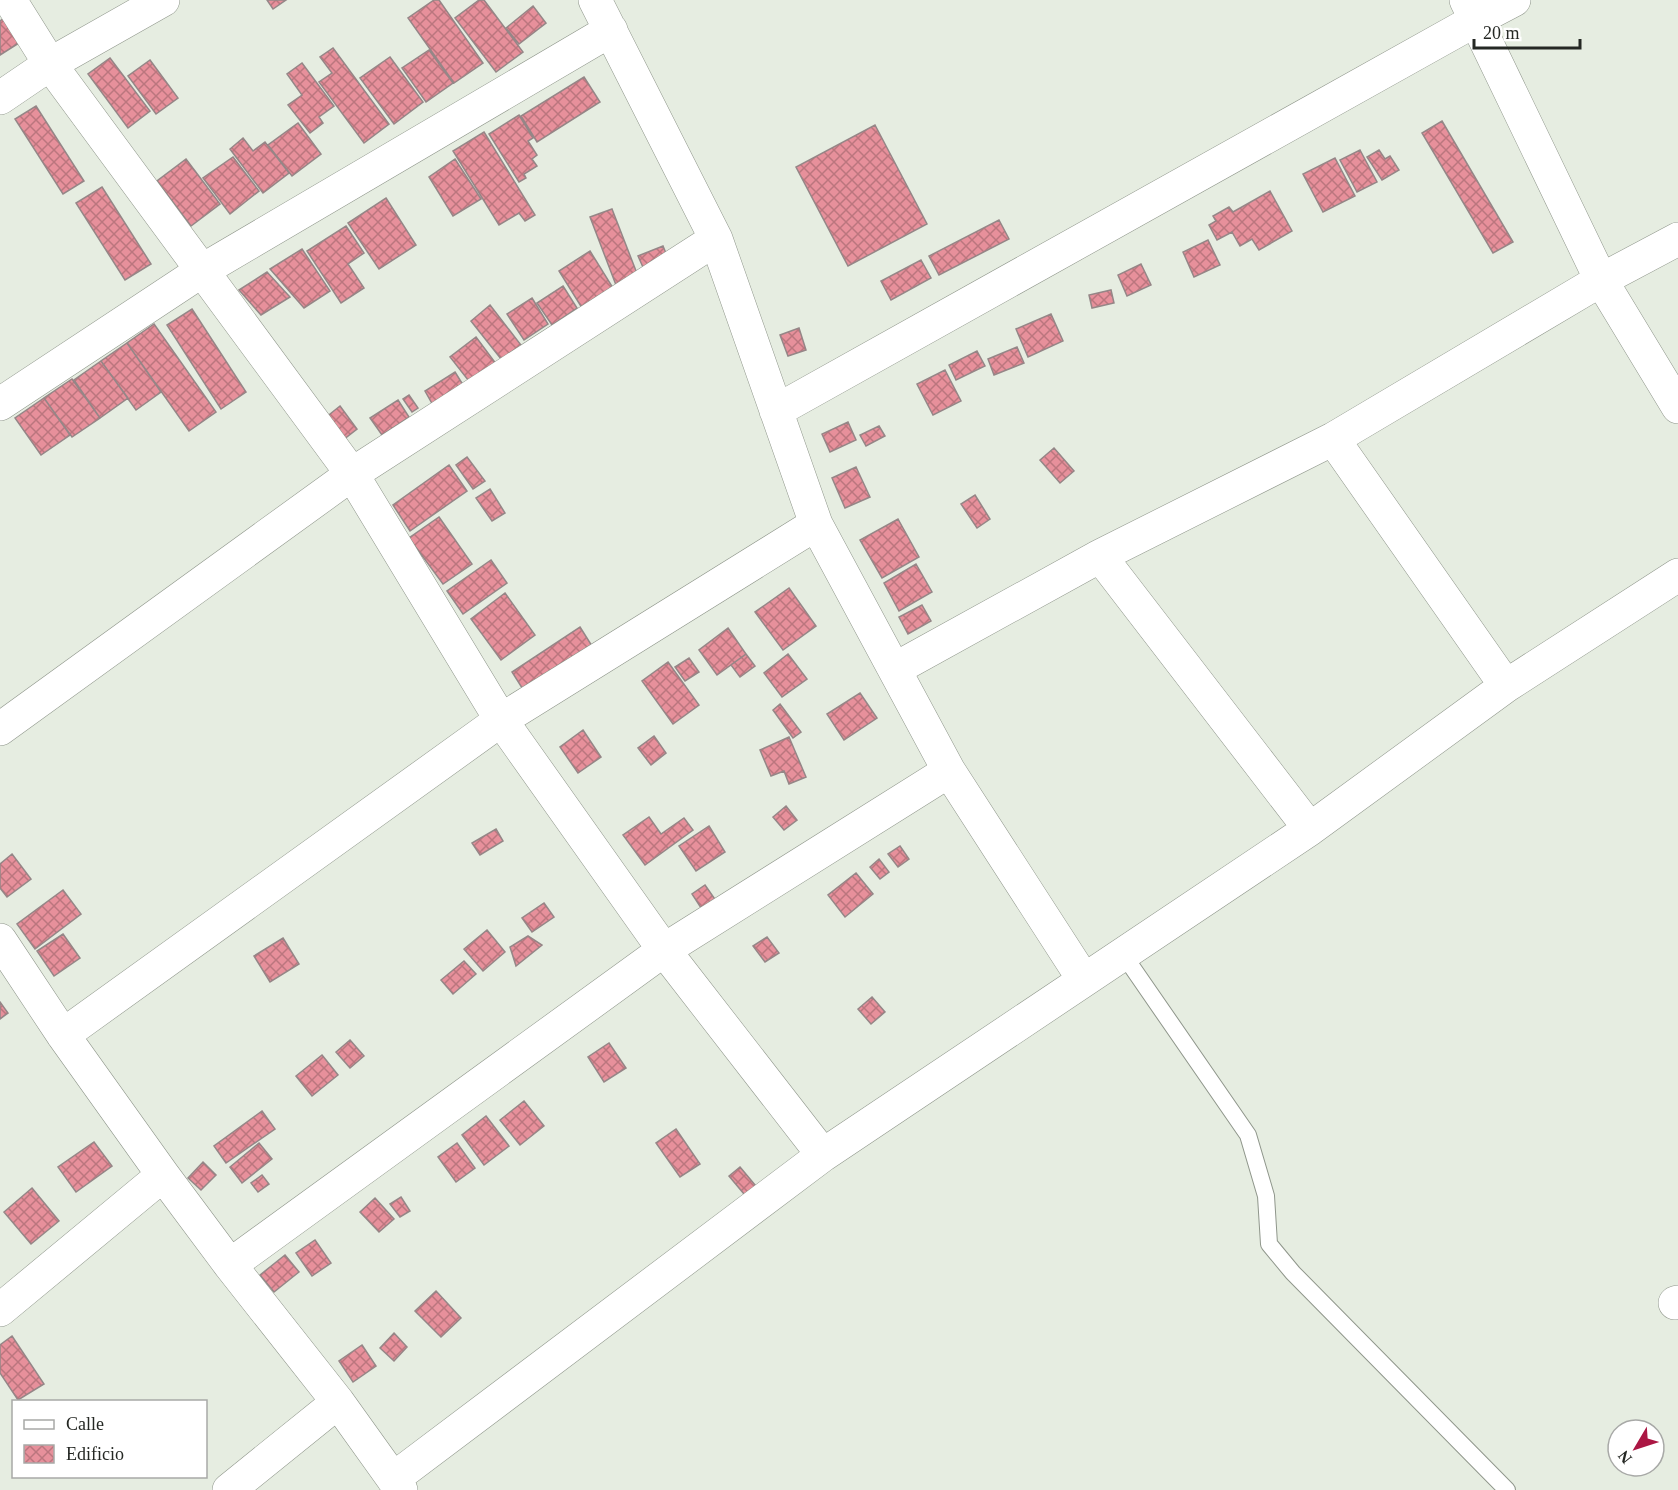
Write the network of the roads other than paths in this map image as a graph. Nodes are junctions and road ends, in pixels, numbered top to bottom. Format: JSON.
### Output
{"nodes":[{"id":1,"x":10,"y":0,"type":"edge"},
{"id":2,"x":163,"y":0,"type":"edge"},
{"id":3,"x":595,"y":0,"type":"edge"},
{"id":4,"x":1514,"y":0,"type":"edge"},
{"id":5,"x":1471,"y":10,"type":"edge"},
{"id":6,"x":611,"y":30,"type":"junction"},
{"id":7,"x":50,"y":64,"type":"junction"},
{"id":8,"x":0,"y":98,"type":"edge"},
{"id":9,"x":716,"y":239,"type":"junction"},
{"id":10,"x":1678,"y":239,"type":"edge"},
{"id":11,"x":203,"y":270,"type":"junction"},
{"id":12,"x":1601,"y":280,"type":"junction"},
{"id":13,"x":0,"y":404,"type":"edge"},
{"id":14,"x":1678,"y":407,"type":"edge"},
{"id":15,"x":776,"y":411,"type":"junction"},
{"id":16,"x":1333,"y":439,"type":"junction"},
{"id":17,"x":352,"y":474,"type":"junction"},
{"id":18,"x":816,"y":524,"type":"junction"},
{"id":19,"x":1100,"y":556,"type":"junction"},
{"id":20,"x":1678,"y":575,"type":"edge"},
{"id":21,"x":895,"y":669,"type":"junction"},
{"id":22,"x":1506,"y":686,"type":"junction"},
{"id":23,"x":501,"y":720,"type":"junction"},
{"id":24,"x":0,"y":729,"type":"edge"},
{"id":25,"x":949,"y":771,"type":"junction"},
{"id":26,"x":1310,"y":829,"type":"junction"},
{"id":27,"x":664,"y":950,"type":"junction"},
{"id":28,"x":3,"y":953,"type":"edge"},
{"id":29,"x":1123,"y":954,"type":"junction"},
{"id":30,"x":1084,"y":980,"type":"junction"},
{"id":31,"x":63,"y":1035,"type":"junction"},
{"id":32,"x":823,"y":1155,"type":"junction"},
{"id":33,"x":163,"y":1175,"type":"junction"},
{"id":34,"x":230,"y":1265,"type":"junction"},
{"id":35,"x":0,"y":1310,"type":"edge"},
{"id":36,"x":338,"y":1402,"type":"junction"},
{"id":37,"x":397,"y":1484,"type":"edge"},
{"id":38,"x":229,"y":1490,"type":"edge"},
{"id":39,"x":1507,"y":1490,"type":"edge"}],
"edges":[{"from":1,"to":7,"type":"street"},
{"from":2,"to":7,"type":"street"},
{"from":3,"to":6,"type":"street"},
{"from":4,"to":5,"type":"street"},
{"from":5,"to":12,"type":"street"},
{"from":5,"to":15,"type":"street"},
{"from":6,"to":9,"type":"street"},
{"from":6,"to":11,"type":"street"},
{"from":7,"to":8,"type":"street"},
{"from":7,"to":11,"type":"street"},
{"from":9,"to":15,"type":"street"},
{"from":9,"to":17,"type":"street"},
{"from":10,"to":12,"type":"street"},
{"from":11,"to":13,"type":"street"},
{"from":11,"to":17,"type":"street"},
{"from":12,"to":14,"type":"street"},
{"from":12,"to":16,"type":"street"},
{"from":15,"to":18,"type":"street"},
{"from":16,"to":19,"type":"street"},
{"from":16,"to":22,"type":"street"},
{"from":17,"to":23,"type":"street"},
{"from":17,"to":24,"type":"street"},
{"from":18,"to":21,"type":"street"},
{"from":18,"to":23,"type":"street"},
{"from":19,"to":21,"type":"street"},
{"from":19,"to":26,"type":"street"},
{"from":20,"to":22,"type":"street"},
{"from":21,"to":25,"type":"street"},
{"from":22,"to":26,"type":"street"},
{"from":23,"to":27,"type":"street"},
{"from":23,"to":31,"type":"street"},
{"from":25,"to":27,"type":"street"},
{"from":25,"to":30,"type":"street"},
{"from":26,"to":29,"type":"street"},
{"from":27,"to":32,"type":"street"},
{"from":27,"to":34,"type":"street"},
{"from":28,"to":31,"type":"street"},
{"from":29,"to":30,"type":"street"},
{"from":29,"to":39,"type":"lane"},
{"from":30,"to":32,"type":"street"},
{"from":31,"to":33,"type":"street"},
{"from":32,"to":37,"type":"street"},
{"from":33,"to":34,"type":"street"},
{"from":33,"to":35,"type":"street"},
{"from":34,"to":36,"type":"street"},
{"from":36,"to":37,"type":"street"},
{"from":36,"to":38,"type":"street"}]}
